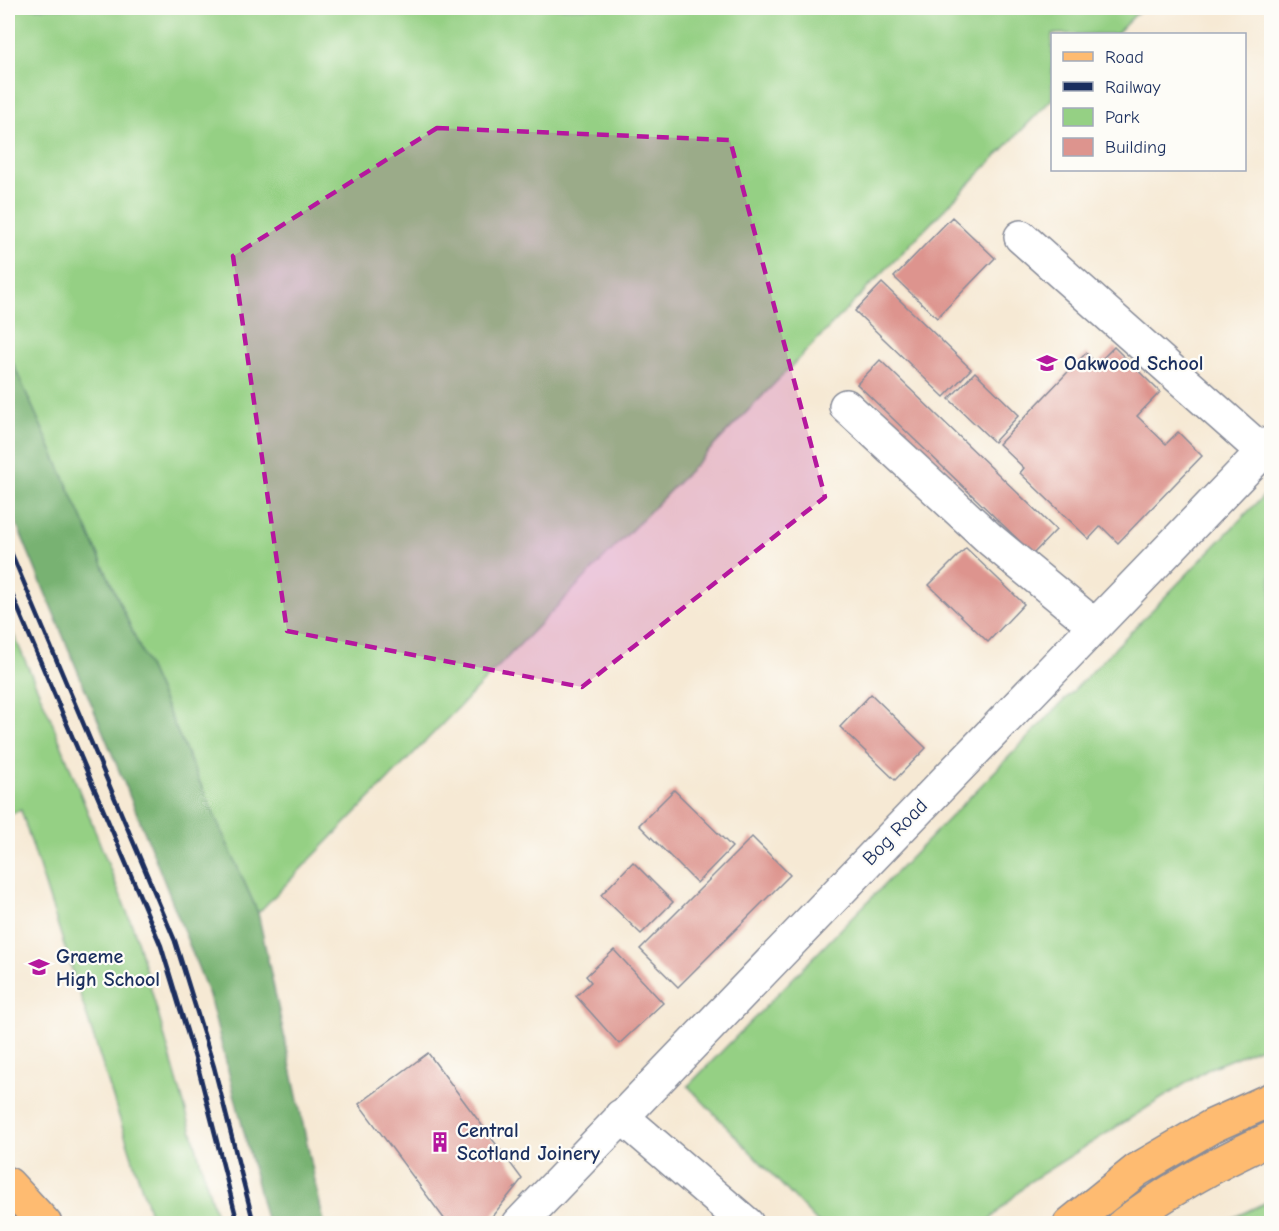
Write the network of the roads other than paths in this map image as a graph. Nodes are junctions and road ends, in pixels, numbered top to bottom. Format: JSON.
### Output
{"nodes":[{"id":1,"x":1021,"y":237,"type":"dead end"},
{"id":2,"x":846,"y":406,"type":"dead end"},
{"id":3,"x":1267,"y":446,"type":"edge"},
{"id":4,"x":1094,"y":625,"type":"junction"},
{"id":5,"x":1272,"y":1099,"type":"edge"},
{"id":6,"x":621,"y":1116,"type":"junction"},
{"id":7,"x":1272,"y":1138,"type":"edge"},
{"id":8,"x":8,"y":1184,"type":"edge"},
{"id":9,"x":28,"y":1211,"type":"edge"},
{"id":10,"x":519,"y":1224,"type":"edge"},
{"id":11,"x":747,"y":1224,"type":"edge"},
{"id":12,"x":1070,"y":1224,"type":"edge"},
{"id":13,"x":1124,"y":1224,"type":"edge"}],
"edges":[{"from":1,"to":3,"type":"street"},
{"from":2,"to":4,"type":"street"},
{"from":3,"to":4,"type":"street","name":"Bog Road"},
{"from":4,"to":6,"type":"street","name":"Bog Road"},
{"from":5,"to":12,"type":"main road"},
{"from":6,"to":10,"type":"street","name":"Bog Road"},
{"from":6,"to":11,"type":"street"},
{"from":7,"to":13,"type":"main road"},
{"from":8,"to":9,"type":"main road"}]}
